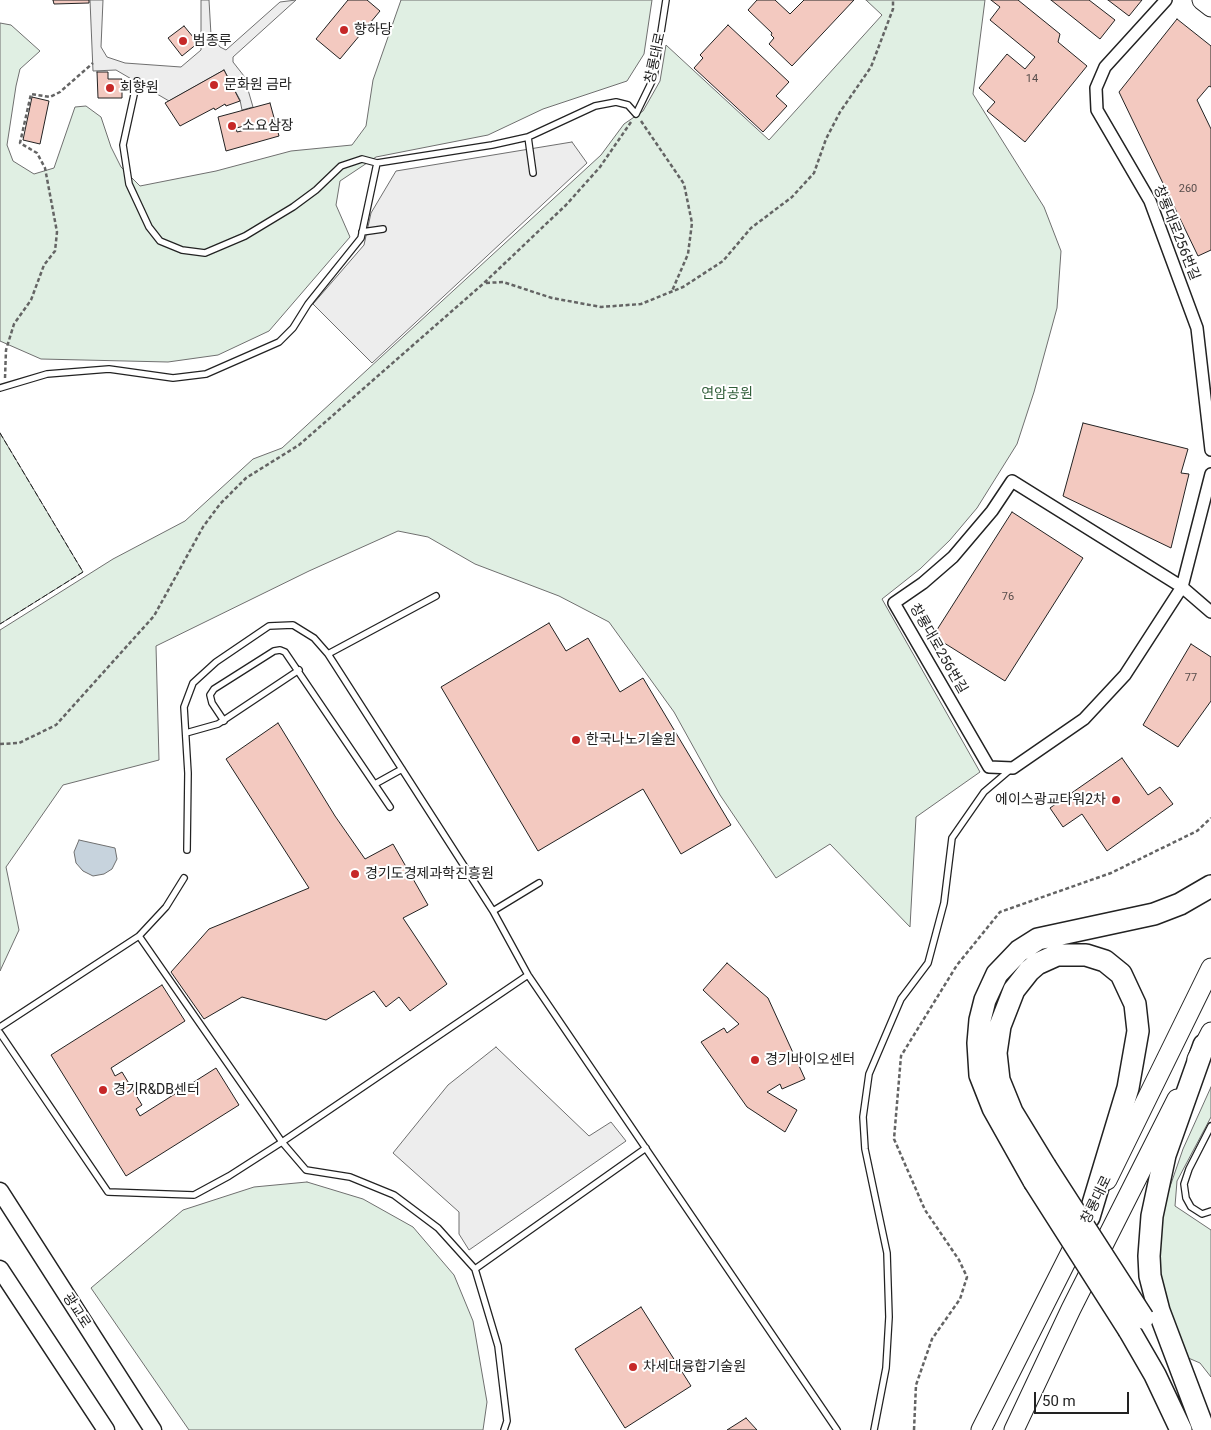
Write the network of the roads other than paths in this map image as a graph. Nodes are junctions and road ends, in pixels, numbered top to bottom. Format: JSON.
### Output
{"nodes":[{"id":1,"x":666,"y":0,"type":"edge"},
{"id":2,"x":1166,"y":0,"type":"edge"},
{"id":3,"x":1202,"y":0,"type":"edge"},
{"id":4,"x":1211,"y":7,"type":"edge"},
{"id":5,"x":136,"y":81,"type":"dead end"},
{"id":6,"x":528,"y":136,"type":"junction"},
{"id":7,"x":377,"y":163,"type":"junction"},
{"id":8,"x":533,"y":173,"type":"dead end"},
{"id":9,"x":383,"y":229,"type":"dead end"},
{"id":10,"x":362,"y":232,"type":"junction"},
{"id":11,"x":3,"y":387,"type":"edge"},
{"id":12,"x":1211,"y":450,"type":"edge"},
{"id":13,"x":1211,"y":474,"type":"edge"},
{"id":14,"x":1182,"y":587,"type":"junction"},
{"id":15,"x":436,"y":596,"type":"dead end"},
{"id":16,"x":1211,"y":612,"type":"edge"},
{"id":17,"x":328,"y":654,"type":"junction"},
{"id":18,"x":299,"y":670,"type":"junction"},
{"id":19,"x":224,"y":720,"type":"junction"},
{"id":20,"x":186,"y":733,"type":"junction"},
{"id":21,"x":1013,"y":768,"type":"junction"},
{"id":22,"x":402,"y":769,"type":"junction"},
{"id":23,"x":375,"y":784,"type":"junction"},
{"id":24,"x":390,"y":807,"type":"dead end"},
{"id":25,"x":187,"y":850,"type":"dead end"},
{"id":26,"x":184,"y":878,"type":"dead end"},
{"id":27,"x":540,"y":883,"type":"dead end"},
{"id":28,"x":1211,"y":886,"type":"edge"},
{"id":29,"x":493,"y":912,"type":"junction"},
{"id":30,"x":139,"y":936,"type":"junction"},
{"id":31,"x":1211,"y":968,"type":"edge"},
{"id":32,"x":528,"y":975,"type":"junction"},
{"id":33,"x":0,"y":1027,"type":"edge"},
{"id":34,"x":0,"y":1033,"type":"edge"},
{"id":35,"x":1208,"y":1038,"type":"edge"},
{"id":36,"x":1211,"y":1126,"type":"edge"},
{"id":37,"x":282,"y":1142,"type":"junction"},
{"id":38,"x":646,"y":1148,"type":"junction"},
{"id":39,"x":1040,"y":1174,"type":"junction"},
{"id":40,"x":0,"y":1191,"type":"edge"},
{"id":41,"x":1211,"y":1211,"type":"edge"},
{"id":42,"x":1089,"y":1217,"type":"junction"},
{"id":43,"x":474,"y":1269,"type":"junction"},
{"id":44,"x":0,"y":1270,"type":"edge"},
{"id":45,"x":1136,"y":1324,"type":"junction"},
{"id":46,"x":106,"y":1430,"type":"edge"},
{"id":47,"x":153,"y":1430,"type":"edge"},
{"id":48,"x":504,"y":1430,"type":"edge"},
{"id":49,"x":837,"y":1430,"type":"edge"},
{"id":50,"x":874,"y":1430,"type":"edge"},
{"id":51,"x":981,"y":1430,"type":"edge"},
{"id":52,"x":1014,"y":1430,"type":"edge"},
{"id":53,"x":1181,"y":1430,"type":"edge"},
{"id":54,"x":1202,"y":1430,"type":"edge"}],
"edges":[{"from":1,"to":6,"type":"lane","name":"창룡대로"},
{"from":2,"to":12,"type":"street","name":"창룡대로256번길"},
{"from":3,"to":4,"type":"main road"},
{"from":5,"to":7,"type":"lane"},
{"from":6,"to":7,"type":"lane"},
{"from":6,"to":8,"type":"lane"},
{"from":7,"to":10,"type":"lane"},
{"from":9,"to":10,"type":"lane"},
{"from":10,"to":11,"type":"lane"},
{"from":13,"to":14,"type":"street"},
{"from":14,"to":16,"type":"street"},
{"from":14,"to":21,"type":"street"},
{"from":14,"to":21,"type":"street","name":"창룡대로256번길"},
{"from":15,"to":17,"type":"lane"},
{"from":17,"to":20,"type":"lane"},
{"from":17,"to":22,"type":"lane"},
{"from":18,"to":19,"type":"lane"},
{"from":18,"to":19,"type":"lane"},
{"from":18,"to":23,"type":"lane"},
{"from":19,"to":20,"type":"lane"},
{"from":20,"to":25,"type":"lane"},
{"from":21,"to":50,"type":"lane"},
{"from":22,"to":23,"type":"lane"},
{"from":22,"to":29,"type":"lane"},
{"from":23,"to":24,"type":"lane"},
{"from":26,"to":30,"type":"lane"},
{"from":27,"to":29,"type":"lane"},
{"from":28,"to":39,"type":"highway"},
{"from":29,"to":32,"type":"lane"},
{"from":30,"to":33,"type":"lane"},
{"from":30,"to":37,"type":"lane"},
{"from":31,"to":42,"type":"main road","name":"창룡대로"},
{"from":32,"to":37,"type":"lane"},
{"from":32,"to":38,"type":"lane"},
{"from":34,"to":37,"type":"lane"},
{"from":35,"to":52,"type":"main road","name":"창룡대로"},
{"from":35,"to":54,"type":"highway"},
{"from":36,"to":41,"type":"lane"},
{"from":37,"to":43,"type":"lane"},
{"from":38,"to":43,"type":"lane"},
{"from":38,"to":49,"type":"lane"},
{"from":39,"to":42,"type":"highway"},
{"from":39,"to":45,"type":"highway","bridge":true},
{"from":40,"to":47,"type":"main road","name":"광교로"},
{"from":42,"to":51,"type":"main road","name":"창룡대로"},
{"from":43,"to":48,"type":"lane"},
{"from":44,"to":46,"type":"main road"},
{"from":45,"to":53,"type":"highway"},
{"from":45,"to":54,"type":"highway"}]}
